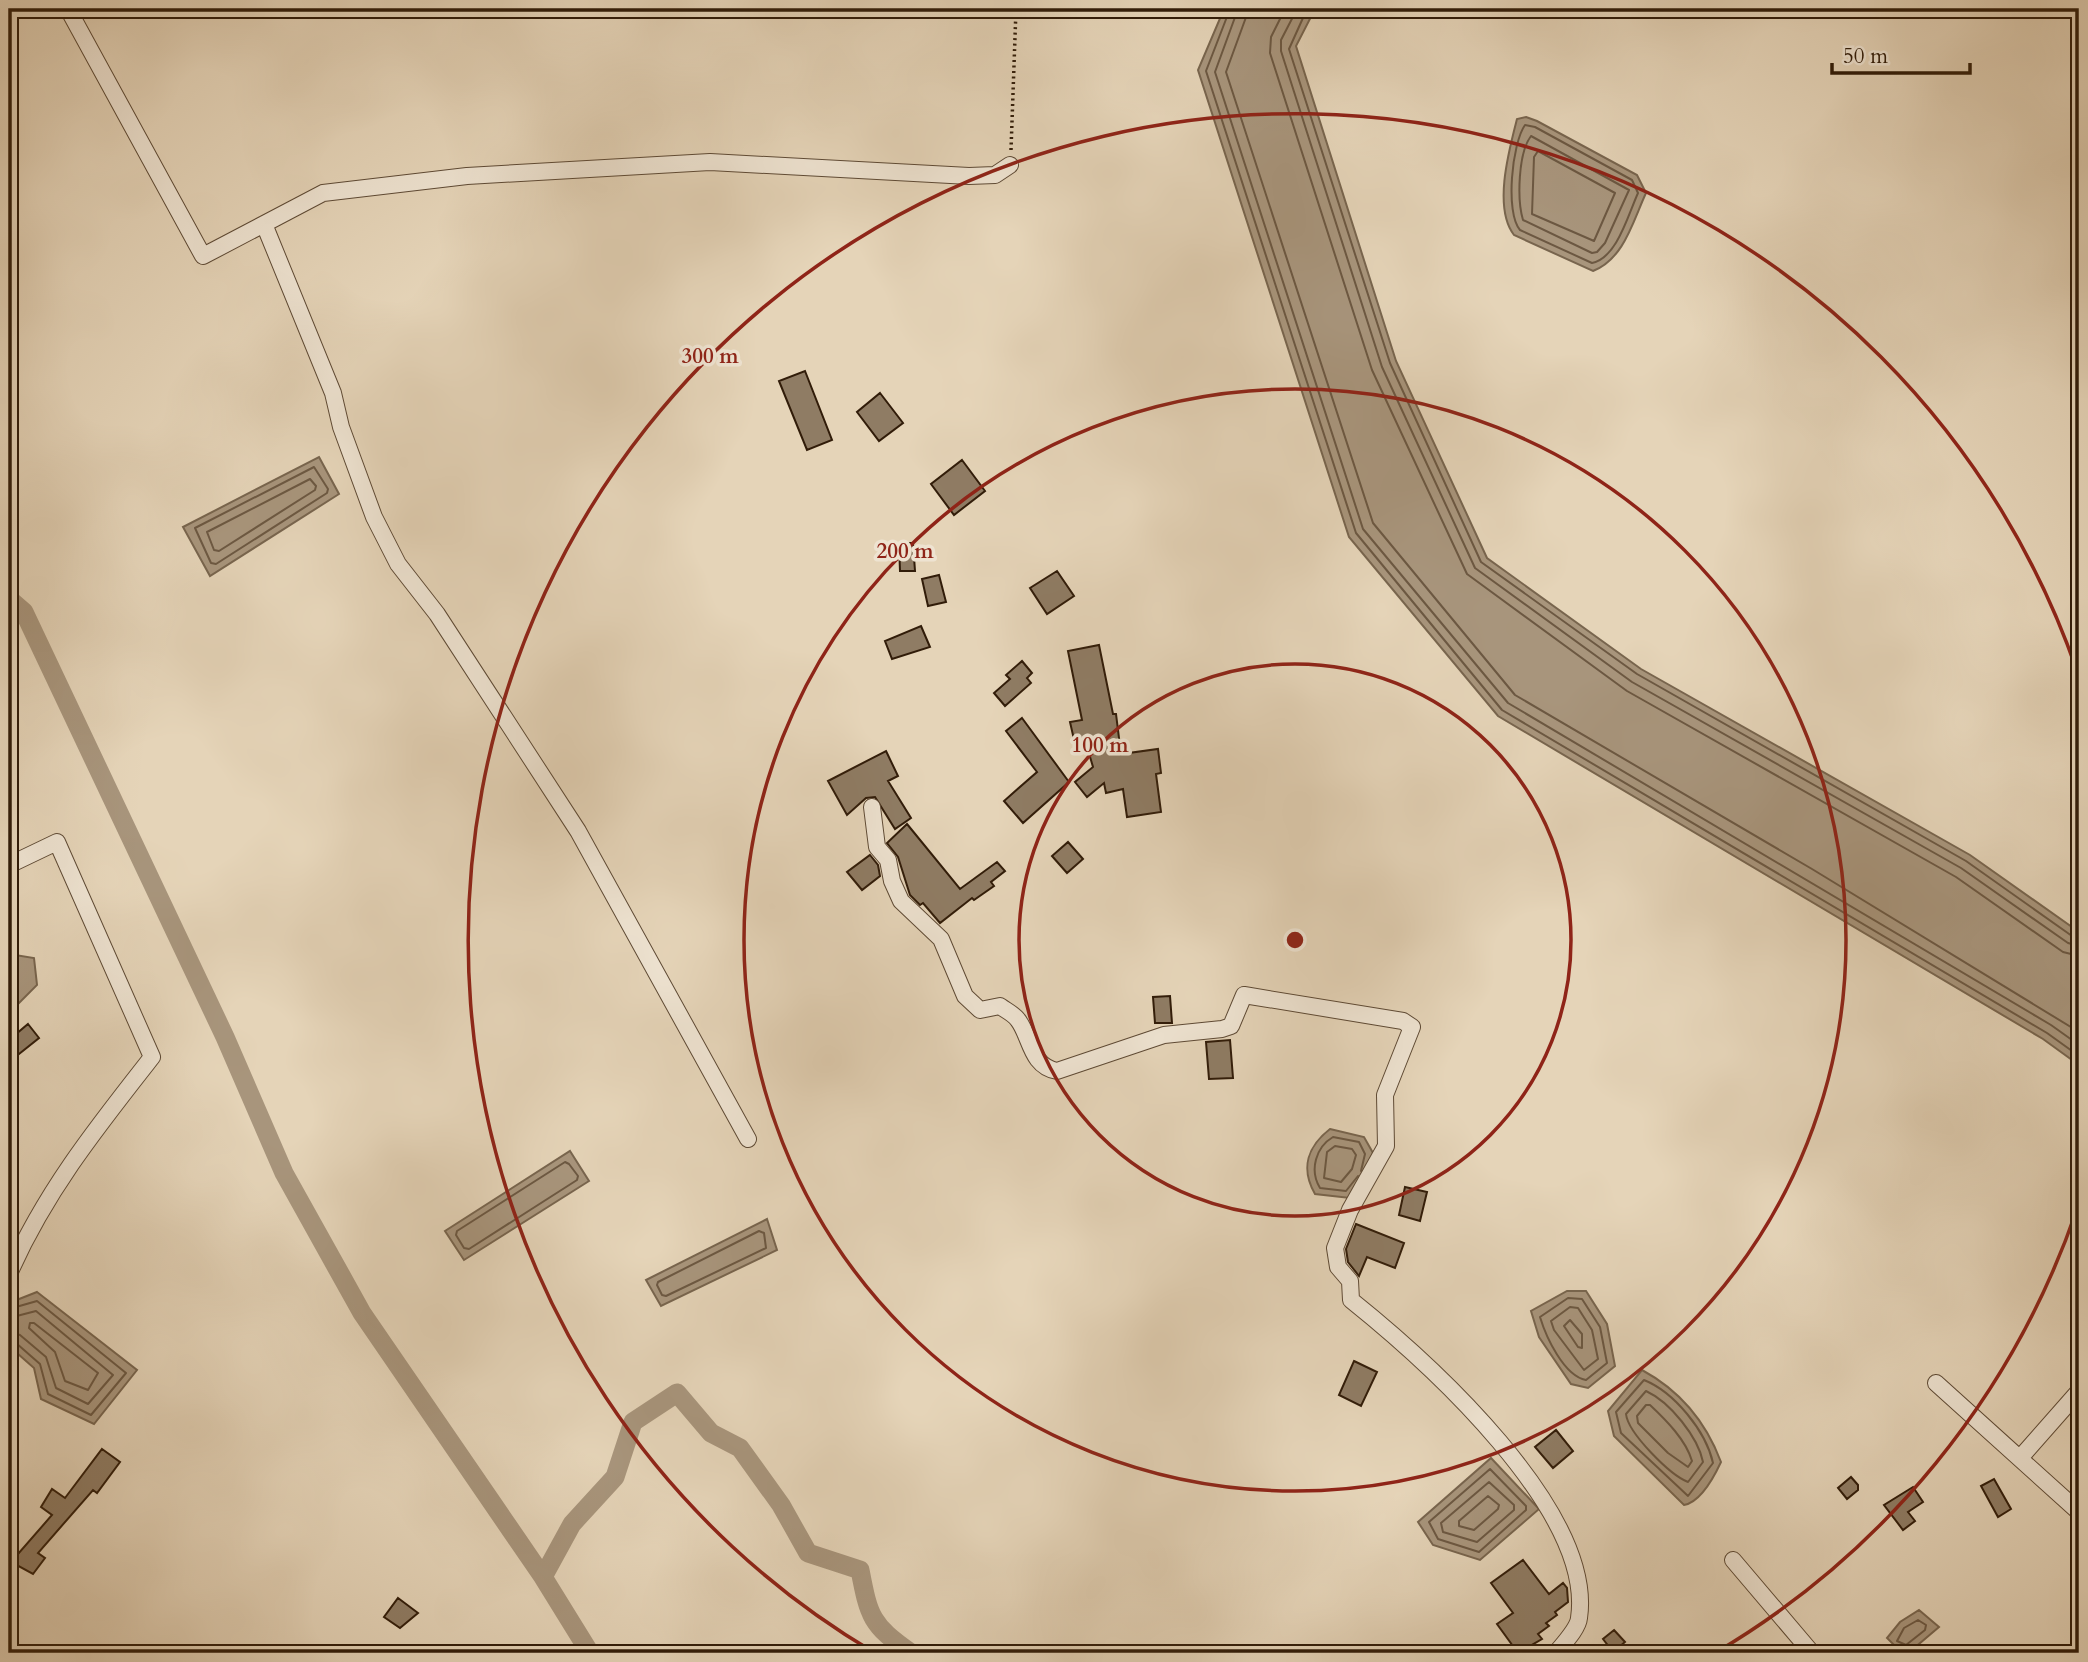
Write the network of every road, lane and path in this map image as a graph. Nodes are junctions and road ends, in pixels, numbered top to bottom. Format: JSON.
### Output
{"nodes":[{"id":1,"x":68,"y":9,"type":"edge"},
{"id":2,"x":1016,"y":9,"type":"edge"},
{"id":3,"x":1010,"y":165,"type":"joint"},
{"id":4,"x":264,"y":224,"type":"junction"},
{"id":5,"x":872,"y":807,"type":"dead end"},
{"id":6,"x":9,"y":865,"type":"edge"},
{"id":7,"x":748,"y":1139,"type":"dead end"},
{"id":8,"x":9,"y":1274,"type":"edge"},
{"id":9,"x":1936,"y":1383,"type":"dead end"},
{"id":10,"x":2079,"y":1391,"type":"edge"},
{"id":11,"x":2020,"y":1458,"type":"junction"},
{"id":12,"x":2079,"y":1512,"type":"edge"},
{"id":13,"x":1733,"y":1560,"type":"dead end"},
{"id":14,"x":1556,"y":1653,"type":"edge"},
{"id":15,"x":1812,"y":1653,"type":"edge"}],
"edges":[{"from":1,"to":4,"type":"street"},
{"from":2,"to":3,"type":"path"},
{"from":3,"to":4,"type":"street"},
{"from":4,"to":7,"type":"street"},
{"from":5,"to":14,"type":"street"},
{"from":6,"to":8,"type":"street"},
{"from":9,"to":11,"type":"street"},
{"from":10,"to":11,"type":"street"},
{"from":11,"to":12,"type":"street"},
{"from":13,"to":15,"type":"street"}]}
